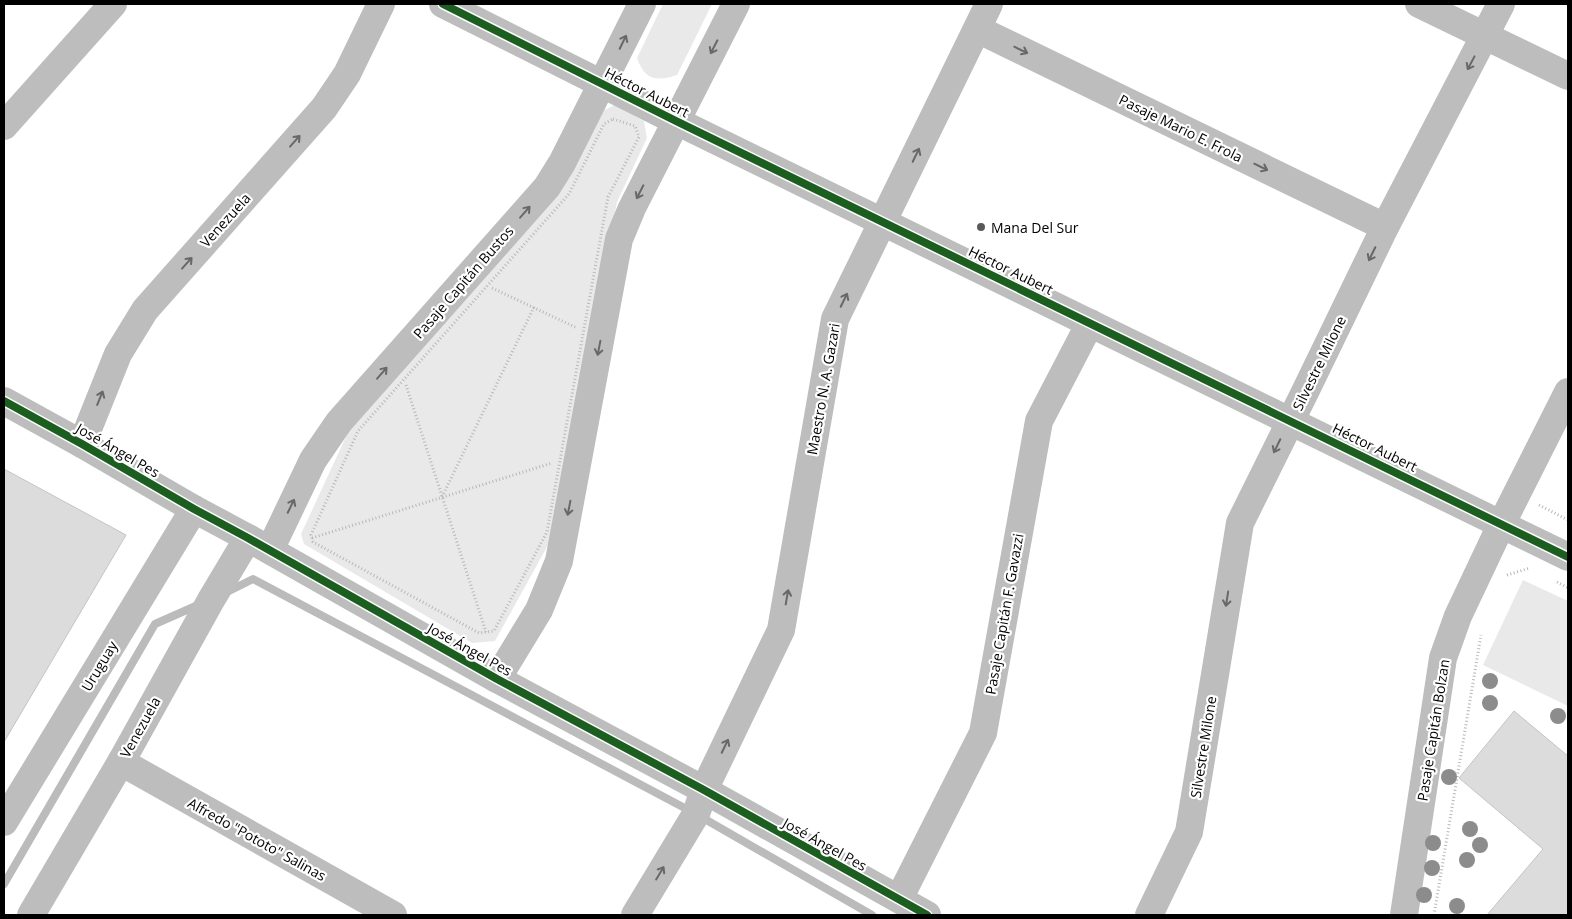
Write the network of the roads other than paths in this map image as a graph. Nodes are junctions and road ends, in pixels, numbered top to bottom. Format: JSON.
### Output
{"nodes":[{"id":1,"x":112,"y":4,"type":"edge"},
{"id":2,"x":382,"y":4,"type":"edge"},
{"id":3,"x":443,"y":4,"type":"edge"},
{"id":4,"x":642,"y":4,"type":"edge"},
{"id":5,"x":736,"y":4,"type":"edge"},
{"id":6,"x":990,"y":4,"type":"edge"},
{"id":7,"x":1419,"y":4,"type":"edge"},
{"id":8,"x":1501,"y":4,"type":"edge"},
{"id":9,"x":977,"y":29,"type":"junction"},
{"id":10,"x":1485,"y":36,"type":"junction"},
{"id":11,"x":1568,"y":76,"type":"edge"},
{"id":12,"x":602,"y":84,"type":"junction"},
{"id":13,"x":676,"y":121,"type":"junction"},
{"id":14,"x":4,"y":126,"type":"edge"},
{"id":15,"x":882,"y":220,"type":"junction"},
{"id":16,"x":1385,"y":227,"type":"junction"},
{"id":17,"x":1090,"y":323,"type":"junction"},
{"id":18,"x":1568,"y":392,"type":"edge"},
{"id":19,"x":4,"y":401,"type":"edge"},
{"id":20,"x":1290,"y":420,"type":"junction"},
{"id":21,"x":82,"y":444,"type":"junction"},
{"id":22,"x":194,"y":509,"type":"junction"},
{"id":23,"x":1502,"y":523,"type":"junction"},
{"id":24,"x":259,"y":544,"type":"junction"},
{"id":25,"x":1568,"y":557,"type":"edge"},
{"id":26,"x":497,"y":679,"type":"junction"},
{"id":27,"x":120,"y":762,"type":"junction"},
{"id":28,"x":704,"y":790,"type":"junction"},
{"id":29,"x":4,"y":822,"type":"edge"},
{"id":30,"x":899,"y":899,"type":"junction"},
{"id":31,"x":30,"y":915,"type":"edge"},
{"id":32,"x":393,"y":915,"type":"edge"},
{"id":33,"x":636,"y":915,"type":"edge"},
{"id":34,"x":927,"y":915,"type":"edge"},
{"id":35,"x":1149,"y":915,"type":"edge"},
{"id":36,"x":1404,"y":915,"type":"edge"}],
"edges":[{"from":1,"to":14,"type":"street"},
{"from":21,"to":2,"type":"street","name":"Venezuela","one_way":true},
{"from":3,"to":12,"type":"street","name":"Héctor Aubert"},
{"from":12,"to":4,"type":"street","name":"Pasaje Capitán Bustos","one_way":true},
{"from":5,"to":13,"type":"street","one_way":true},
{"from":6,"to":9,"type":"street","name":"Maestro N. A. Gazari"},
{"from":7,"to":10,"type":"street"},
{"from":8,"to":10,"type":"street","name":"Silvestre Milone"},
{"from":15,"to":9,"type":"street","name":"Maestro N. A. Gazari","one_way":true},
{"from":9,"to":16,"type":"street","name":"Pasaje Mario E. Frola","one_way":true},
{"from":10,"to":11,"type":"street"},
{"from":10,"to":16,"type":"street","name":"Silvestre Milone","one_way":true},
{"from":12,"to":13,"type":"street","name":"Héctor Aubert"},
{"from":24,"to":12,"type":"street","name":"Pasaje Capitán Bustos","one_way":true},
{"from":13,"to":15,"type":"street","name":"Héctor Aubert"},
{"from":13,"to":26,"type":"street","one_way":true},
{"from":15,"to":17,"type":"street","name":"Héctor Aubert"},
{"from":28,"to":15,"type":"street","name":"Maestro N. A. Gazari","one_way":true},
{"from":16,"to":20,"type":"street","name":"Silvestre Milone","one_way":true},
{"from":17,"to":20,"type":"street","name":"Héctor Aubert"},
{"from":17,"to":30,"type":"street","name":"Pasaje Capitán F. Gavazzi"},
{"from":18,"to":23,"type":"street","name":"Pasaje Capitán Bolzan"},
{"from":19,"to":21,"type":"street","name":"José Ángel Pes"},
{"from":20,"to":23,"type":"street","name":"Héctor Aubert"},
{"from":20,"to":35,"type":"street","name":"Silvestre Milone","one_way":true},
{"from":21,"to":22,"type":"street","name":"José Ángel Pes"},
{"from":22,"to":24,"type":"street","name":"José Ángel Pes"},
{"from":22,"to":29,"type":"street","name":"Uruguay"},
{"from":23,"to":25,"type":"street","name":"Héctor Aubert"},
{"from":23,"to":36,"type":"street","name":"Pasaje Capitán Bolzan"},
{"from":24,"to":26,"type":"street","name":"José Ángel Pes"},
{"from":24,"to":27,"type":"street","name":"Venezuela"},
{"from":26,"to":28,"type":"street","name":"José Ángel Pes"},
{"from":27,"to":31,"type":"street","name":"Venezuela"},
{"from":27,"to":32,"type":"street","name":"Alfredo \"Pototo\" Salinas"},
{"from":28,"to":30,"type":"street","name":"José Ángel Pes"},
{"from":33,"to":28,"type":"street","name":"Maestro N. A. Gazari","one_way":true},
{"from":30,"to":34,"type":"street","name":"José Ángel Pes"}]}
